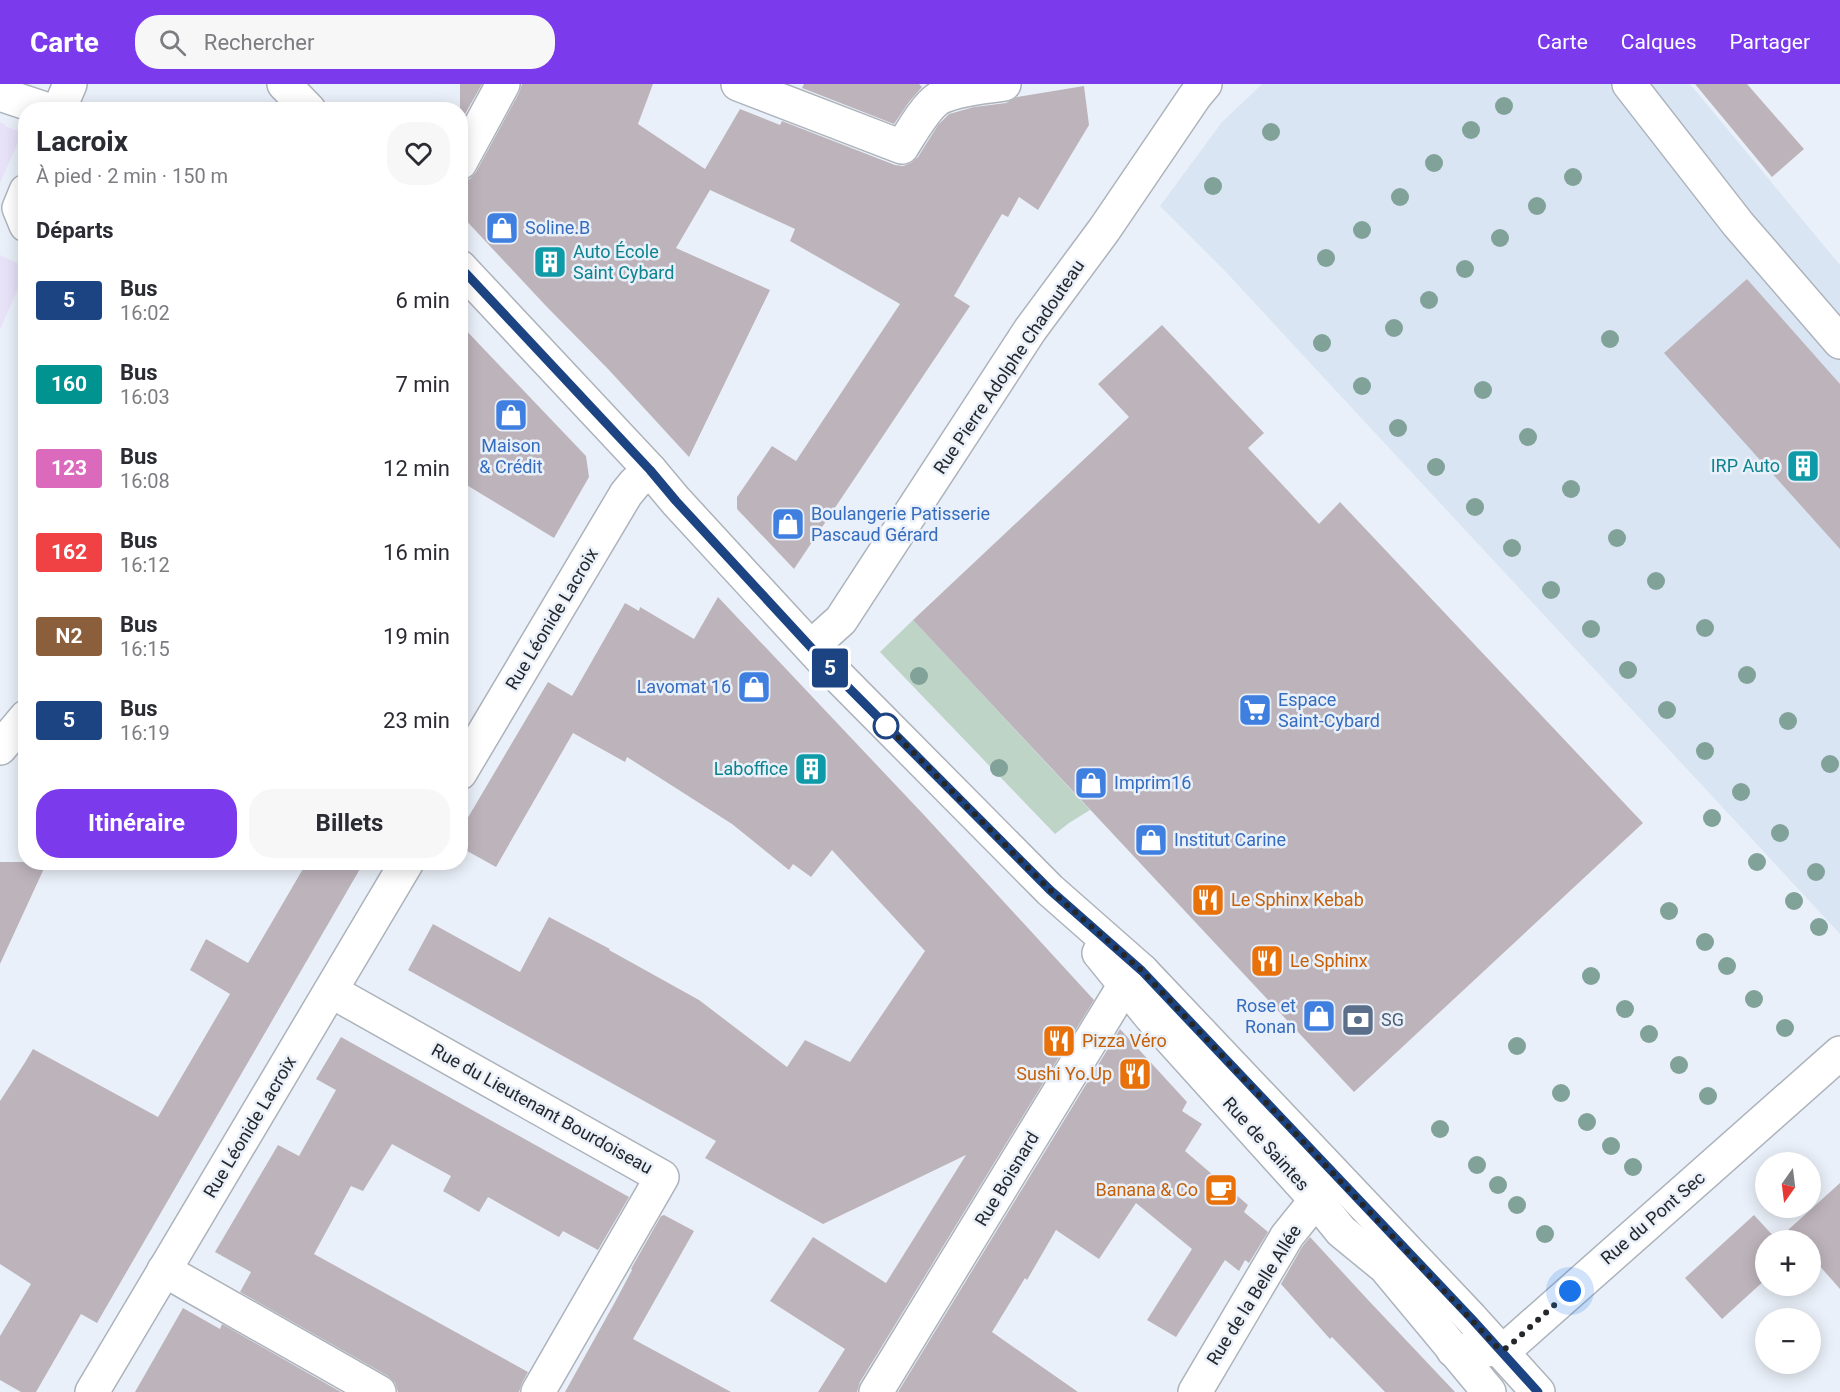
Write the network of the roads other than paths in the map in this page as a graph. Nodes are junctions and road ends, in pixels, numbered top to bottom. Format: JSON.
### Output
{"nodes":[{"id":1,"x":70,"y":84,"type":"edge"},
{"id":2,"x":284,"y":84,"type":"edge"},
{"id":3,"x":503,"y":84,"type":"edge"},
{"id":4,"x":738,"y":84,"type":"edge"},
{"id":5,"x":1004,"y":84,"type":"edge"},
{"id":6,"x":1205,"y":84,"type":"edge"},
{"id":7,"x":1629,"y":84,"type":"edge"},
{"id":8,"x":0,"y":94,"type":"edge"},
{"id":9,"x":24,"y":102,"type":"edge"},
{"id":10,"x":62,"y":102,"type":"edge"},
{"id":11,"x":301,"y":102,"type":"edge"},
{"id":12,"x":468,"y":148,"type":"edge"},
{"id":13,"x":468,"y":276,"type":"edge"},
{"id":14,"x":1840,"y":342,"type":"edge"},
{"id":15,"x":650,"y":470,"type":"junction"},
{"id":16,"x":811,"y":647,"type":"junction"},
{"id":17,"x":18,"y":727,"type":"edge"},
{"id":18,"x":0,"y":748,"type":"edge"},
{"id":19,"x":468,"y":760,"type":"edge"},
{"id":20,"x":402,"y":870,"type":"edge"},
{"id":21,"x":1133,"y":978,"type":"junction"},
{"id":22,"x":331,"y":991,"type":"junction"},
{"id":23,"x":1840,"y":1053,"type":"edge"},
{"id":24,"x":1316,"y":1200,"type":"junction"},
{"id":25,"x":164,"y":1270,"type":"junction"},
{"id":26,"x":1499,"y":1349,"type":"junction"},
{"id":27,"x":1454,"y":1350,"type":"junction"},
{"id":28,"x":92,"y":1392,"type":"edge"},
{"id":29,"x":379,"y":1392,"type":"edge"},
{"id":30,"x":538,"y":1392,"type":"edge"},
{"id":31,"x":876,"y":1392,"type":"edge"},
{"id":32,"x":1195,"y":1392,"type":"edge"},
{"id":33,"x":1489,"y":1392,"type":"edge"},
{"id":34,"x":1538,"y":1392,"type":"edge"}],
"edges":[{"from":1,"to":10,"type":"street"},
{"from":2,"to":11,"type":"street"},
{"from":3,"to":12,"type":"street"},
{"from":4,"to":5,"type":"street"},
{"from":6,"to":16,"type":"street","name":"Rue Pierre Adolphe Chadouteau"},
{"from":7,"to":14,"type":"street"},
{"from":8,"to":9,"type":"street"},
{"from":13,"to":15,"type":"street","name":"Rue de Saintes"},
{"from":15,"to":16,"type":"street","name":"Rue de Saintes"},
{"from":15,"to":19,"type":"street","name":"Rue Léonide Lacroix"},
{"from":16,"to":21,"type":"street","name":"Rue de Saintes"},
{"from":17,"to":18,"type":"street"},
{"from":20,"to":22,"type":"street","name":"Rue Léonide Lacroix"},
{"from":21,"to":24,"type":"street","name":"Rue de Saintes"},
{"from":21,"to":26,"type":"street","name":"Rue de Saintes"},
{"from":21,"to":31,"type":"street","name":"Rue Boisnard"},
{"from":22,"to":25,"type":"street","name":"Rue Léonide Lacroix"},
{"from":22,"to":30,"type":"street","name":"Rue du Lieutenant Bourdoiseau"},
{"from":23,"to":26,"type":"street","name":"Rue du Pont Sec"},
{"from":24,"to":27,"type":"street","name":"Rue de Saintes"},
{"from":24,"to":32,"type":"street","name":"Rue de la Belle Allée"},
{"from":25,"to":28,"type":"street","name":"Rue Léonide Lacroix"},
{"from":25,"to":29,"type":"street"},
{"from":26,"to":27,"type":"street","name":"Rue du Pont Sec"},
{"from":26,"to":34,"type":"street","name":"Rue de Saintes"},
{"from":27,"to":33,"type":"street","name":"Rue de Saintes"}]}
